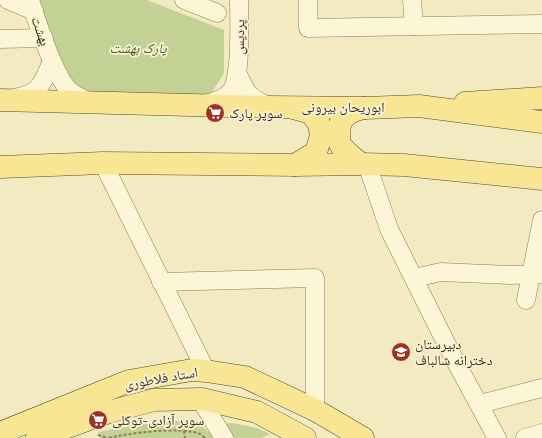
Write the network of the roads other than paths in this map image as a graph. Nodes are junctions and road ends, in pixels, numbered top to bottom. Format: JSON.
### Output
{"nodes":[{"id":1,"x":8,"y":0,"type":"edge"},
{"id":2,"x":184,"y":0,"type":"edge"},
{"id":3,"x":239,"y":0,"type":"edge"},
{"id":4,"x":308,"y":0,"type":"edge"},
{"id":5,"x":412,"y":0,"type":"edge"},
{"id":6,"x":32,"y":5,"type":"edge"},
{"id":7,"x":217,"y":13,"type":"dead end"},
{"id":8,"x":542,"y":24,"type":"edge"},
{"id":9,"x":414,"y":26,"type":"junction"},
{"id":10,"x":44,"y":38,"type":"junction"},
{"id":11,"x":0,"y":39,"type":"edge"},
{"id":12,"x":52,"y":61,"type":"junction"},
{"id":13,"x":238,"y":74,"type":"junction"},
{"id":14,"x":542,"y":98,"type":"edge"},
{"id":15,"x":3,"y":100,"type":"edge"},
{"id":16,"x":91,"y":103,"type":"junction"},
{"id":17,"x":190,"y":106,"type":"junction"},
{"id":18,"x":419,"y":106,"type":"junction"},
{"id":19,"x":280,"y":107,"type":"junction"},
{"id":20,"x":365,"y":108,"type":"junction"},
{"id":21,"x":542,"y":122,"type":"edge"},
{"id":22,"x":103,"y":163,"type":"junction"},
{"id":23,"x":364,"y":164,"type":"junction"},
{"id":24,"x":295,"y":165,"type":"junction"},
{"id":25,"x":0,"y":167,"type":"edge"},
{"id":26,"x":542,"y":179,"type":"edge"},
{"id":27,"x":542,"y":220,"type":"edge"},
{"id":28,"x":537,"y":274,"type":"edge"},
{"id":29,"x":414,"y":278,"type":"junction"},
{"id":30,"x":161,"y":282,"type":"junction"},
{"id":31,"x":526,"y":300,"type":"dead end"},
{"id":32,"x":206,"y":371,"type":"junction"},
{"id":33,"x":542,"y":388,"type":"edge"},
{"id":34,"x":200,"y":399,"type":"junction"},
{"id":35,"x":480,"y":404,"type":"junction"},
{"id":36,"x":315,"y":410,"type":"junction"},
{"id":37,"x":0,"y":433,"type":"edge"},
{"id":38,"x":542,"y":433,"type":"edge"},
{"id":39,"x":302,"y":436,"type":"edge"},
{"id":40,"x":37,"y":438,"type":"edge"},
{"id":41,"x":224,"y":438,"type":"edge"},
{"id":42,"x":277,"y":438,"type":"edge"},
{"id":43,"x":363,"y":438,"type":"edge"},
{"id":44,"x":497,"y":438,"type":"edge"},
{"id":45,"x":525,"y":438,"type":"edge"}],
"edges":[{"from":1,"to":6,"type":"street"},
{"from":2,"to":7,"type":"street"},
{"from":3,"to":13,"type":"street","name":"پردیس"},
{"from":4,"to":9,"type":"street"},
{"from":5,"to":9,"type":"street"},
{"from":6,"to":10,"type":"street","name":"بهشت"},
{"from":8,"to":9,"type":"street"},
{"from":10,"to":11,"type":"street"},
{"from":10,"to":12,"type":"street","name":"بهشت"},
{"from":12,"to":15,"type":"street","name":"بهشت"},
{"from":12,"to":16,"type":"street","name":"بهشت"},
{"from":13,"to":17,"type":"street"},
{"from":13,"to":19,"type":"street"},
{"from":14,"to":18,"type":"main road"},
{"from":15,"to":16,"type":"main road","name":"ابوریحان بیرونی"},
{"from":16,"to":17,"type":"main road","name":"ابوریحان بیرونی"},
{"from":17,"to":19,"type":"main road","name":"ابوریحان بیرونی"},
{"from":18,"to":20,"type":"main road","name":"ابوریحان بیرونی"},
{"from":18,"to":21,"type":"main road","name":"ابوریحان بیرونی"},
{"from":19,"to":20,"type":"main road","name":"ابوریحان بیرونی"},
{"from":19,"to":24,"type":"main road"},
{"from":20,"to":23,"type":"main road"},
{"from":22,"to":24,"type":"main road"},
{"from":22,"to":25,"type":"main road"},
{"from":22,"to":30,"type":"street"},
{"from":23,"to":24,"type":"main road"},
{"from":23,"to":26,"type":"main road"},
{"from":23,"to":29,"type":"street"},
{"from":27,"to":28,"type":"street"},
{"from":28,"to":29,"type":"street"},
{"from":28,"to":31,"type":"street"},
{"from":29,"to":35,"type":"street"},
{"from":30,"to":32,"type":"street"},
{"from":30,"to":36,"type":"street"},
{"from":32,"to":36,"type":"main road","name":"استاد فلاطوری"},
{"from":32,"to":37,"type":"main road","name":"استاد فلاطوری"},
{"from":33,"to":35,"type":"street"},
{"from":34,"to":39,"type":"main road","name":"استاد فلاطوری"},
{"from":34,"to":40,"type":"main road","name":"استاد فلاطوری"},
{"from":34,"to":41,"type":"street"},
{"from":35,"to":44,"type":"street"},
{"from":36,"to":43,"type":"main road","name":"استاد فلاطوری"},
{"from":38,"to":45,"type":"street"},
{"from":39,"to":42,"type":"street"}]}
